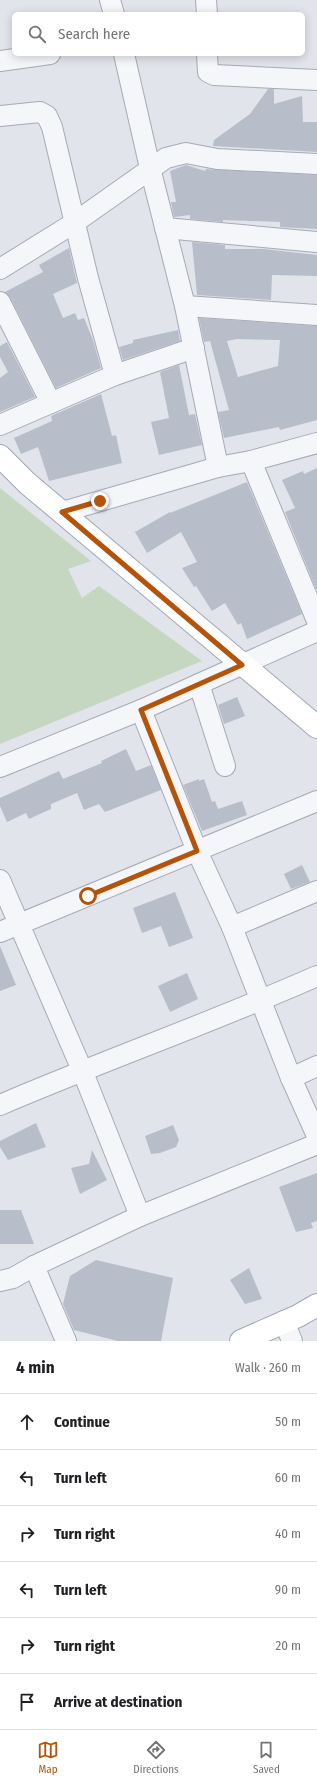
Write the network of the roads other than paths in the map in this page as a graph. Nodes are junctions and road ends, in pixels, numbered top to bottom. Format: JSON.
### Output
{"nodes":[{"id":1,"x":110,"y":0,"type":"edge"},
{"id":2,"x":206,"y":0,"type":"edge"},
{"id":3,"x":113,"y":12,"type":"edge"},
{"id":4,"x":207,"y":12,"type":"edge"},
{"id":5,"x":36,"y":56,"type":"edge"},
{"id":6,"x":124,"y":56,"type":"edge"},
{"id":7,"x":207,"y":56,"type":"edge"},
{"id":8,"x":0,"y":61,"type":"edge"},
{"id":9,"x":317,"y":80,"type":"edge"},
{"id":10,"x":0,"y":116,"type":"edge"},
{"id":11,"x":317,"y":164,"type":"edge"},
{"id":12,"x":150,"y":168,"type":"junction"},
{"id":13,"x":74,"y":223,"type":"junction"},
{"id":14,"x":165,"y":228,"type":"junction"},
{"id":15,"x":317,"y":242,"type":"edge"},
{"id":16,"x":0,"y":269,"type":"edge"},
{"id":17,"x":0,"y":302,"type":"edge"},
{"id":18,"x":185,"y":306,"type":"junction"},
{"id":19,"x":317,"y":315,"type":"edge"},
{"id":20,"x":194,"y":348,"type":"junction"},
{"id":21,"x":115,"y":376,"type":"junction"},
{"id":22,"x":51,"y":403,"type":"junction"},
{"id":23,"x":0,"y":425,"type":"edge"},
{"id":24,"x":317,"y":443,"type":"edge"},
{"id":25,"x":0,"y":456,"type":"edge"},
{"id":26,"x":250,"y":461,"type":"junction"},
{"id":27,"x":218,"y":467,"type":"junction"},
{"id":28,"x":62,"y":512,"type":"junction"},
{"id":29,"x":317,"y":621,"type":"edge"},
{"id":30,"x":317,"y":631,"type":"edge"},
{"id":31,"x":242,"y":665,"type":"junction"},
{"id":32,"x":199,"y":684,"type":"junction"},
{"id":33,"x":141,"y":710,"type":"junction"},
{"id":34,"x":317,"y":727,"type":"edge"},
{"id":35,"x":225,"y":766,"type":"dead end"},
{"id":36,"x":0,"y":767,"type":"edge"},
{"id":37,"x":317,"y":801,"type":"edge"},
{"id":38,"x":197,"y":851,"type":"junction"},
{"id":39,"x":0,"y":880,"type":"edge"},
{"id":40,"x":317,"y":891,"type":"edge"},
{"id":41,"x":19,"y":924,"type":"junction"},
{"id":42,"x":232,"y":927,"type":"junction"},
{"id":43,"x":0,"y":932,"type":"edge"},
{"id":44,"x":317,"y":976,"type":"edge"},
{"id":45,"x":261,"y":1000,"type":"junction"},
{"id":46,"x":317,"y":1066,"type":"edge"},
{"id":47,"x":82,"y":1070,"type":"junction"},
{"id":48,"x":291,"y":1078,"type":"junction"},
{"id":49,"x":0,"y":1105,"type":"edge"},
{"id":50,"x":317,"y":1136,"type":"edge"},
{"id":51,"x":317,"y":1144,"type":"edge"},
{"id":52,"x":140,"y":1216,"type":"junction"},
{"id":53,"x":34,"y":1266,"type":"junction"},
{"id":54,"x":0,"y":1281,"type":"edge"},
{"id":55,"x":317,"y":1306,"type":"edge"},
{"id":56,"x":288,"y":1331,"type":"edge"},
{"id":57,"x":66,"y":1341,"type":"edge"},
{"id":58,"x":241,"y":1341,"type":"edge"}],
"edges":[{"from":1,"to":3,"type":"street"},
{"from":2,"to":4,"type":"street"},
{"from":5,"to":8,"type":"street"},
{"from":6,"to":12,"type":"street"},
{"from":7,"to":9,"type":"street"},
{"from":10,"to":13,"type":"street"},
{"from":11,"to":12,"type":"street"},
{"from":12,"to":13,"type":"street"},
{"from":12,"to":14,"type":"street"},
{"from":13,"to":16,"type":"street"},
{"from":13,"to":21,"type":"street"},
{"from":14,"to":15,"type":"street"},
{"from":14,"to":18,"type":"street"},
{"from":17,"to":22,"type":"street"},
{"from":18,"to":19,"type":"street"},
{"from":18,"to":20,"type":"street"},
{"from":20,"to":21,"type":"street"},
{"from":20,"to":27,"type":"street"},
{"from":21,"to":22,"type":"street"},
{"from":22,"to":23,"type":"street"},
{"from":24,"to":26,"type":"street"},
{"from":25,"to":28,"type":"main road"},
{"from":26,"to":27,"type":"street"},
{"from":26,"to":29,"type":"street"},
{"from":27,"to":28,"type":"street"},
{"from":28,"to":31,"type":"main road"},
{"from":30,"to":31,"type":"street"},
{"from":31,"to":32,"type":"street"},
{"from":31,"to":34,"type":"main road"},
{"from":32,"to":33,"type":"street"},
{"from":32,"to":35,"type":"street"},
{"from":33,"to":36,"type":"street"},
{"from":33,"to":38,"type":"street"},
{"from":37,"to":38,"type":"street"},
{"from":38,"to":41,"type":"street"},
{"from":38,"to":42,"type":"street"},
{"from":39,"to":41,"type":"street"},
{"from":40,"to":42,"type":"street"},
{"from":41,"to":43,"type":"street"},
{"from":41,"to":47,"type":"street"},
{"from":42,"to":45,"type":"street"},
{"from":44,"to":45,"type":"street"},
{"from":45,"to":47,"type":"street"},
{"from":45,"to":48,"type":"street"},
{"from":46,"to":48,"type":"street"},
{"from":47,"to":49,"type":"street"},
{"from":47,"to":52,"type":"street"},
{"from":48,"to":50,"type":"street"},
{"from":51,"to":52,"type":"street"},
{"from":52,"to":53,"type":"street"},
{"from":53,"to":54,"type":"street"},
{"from":53,"to":57,"type":"street"},
{"from":55,"to":56,"type":"main road"},
{"from":56,"to":58,"type":"main road"}]}
